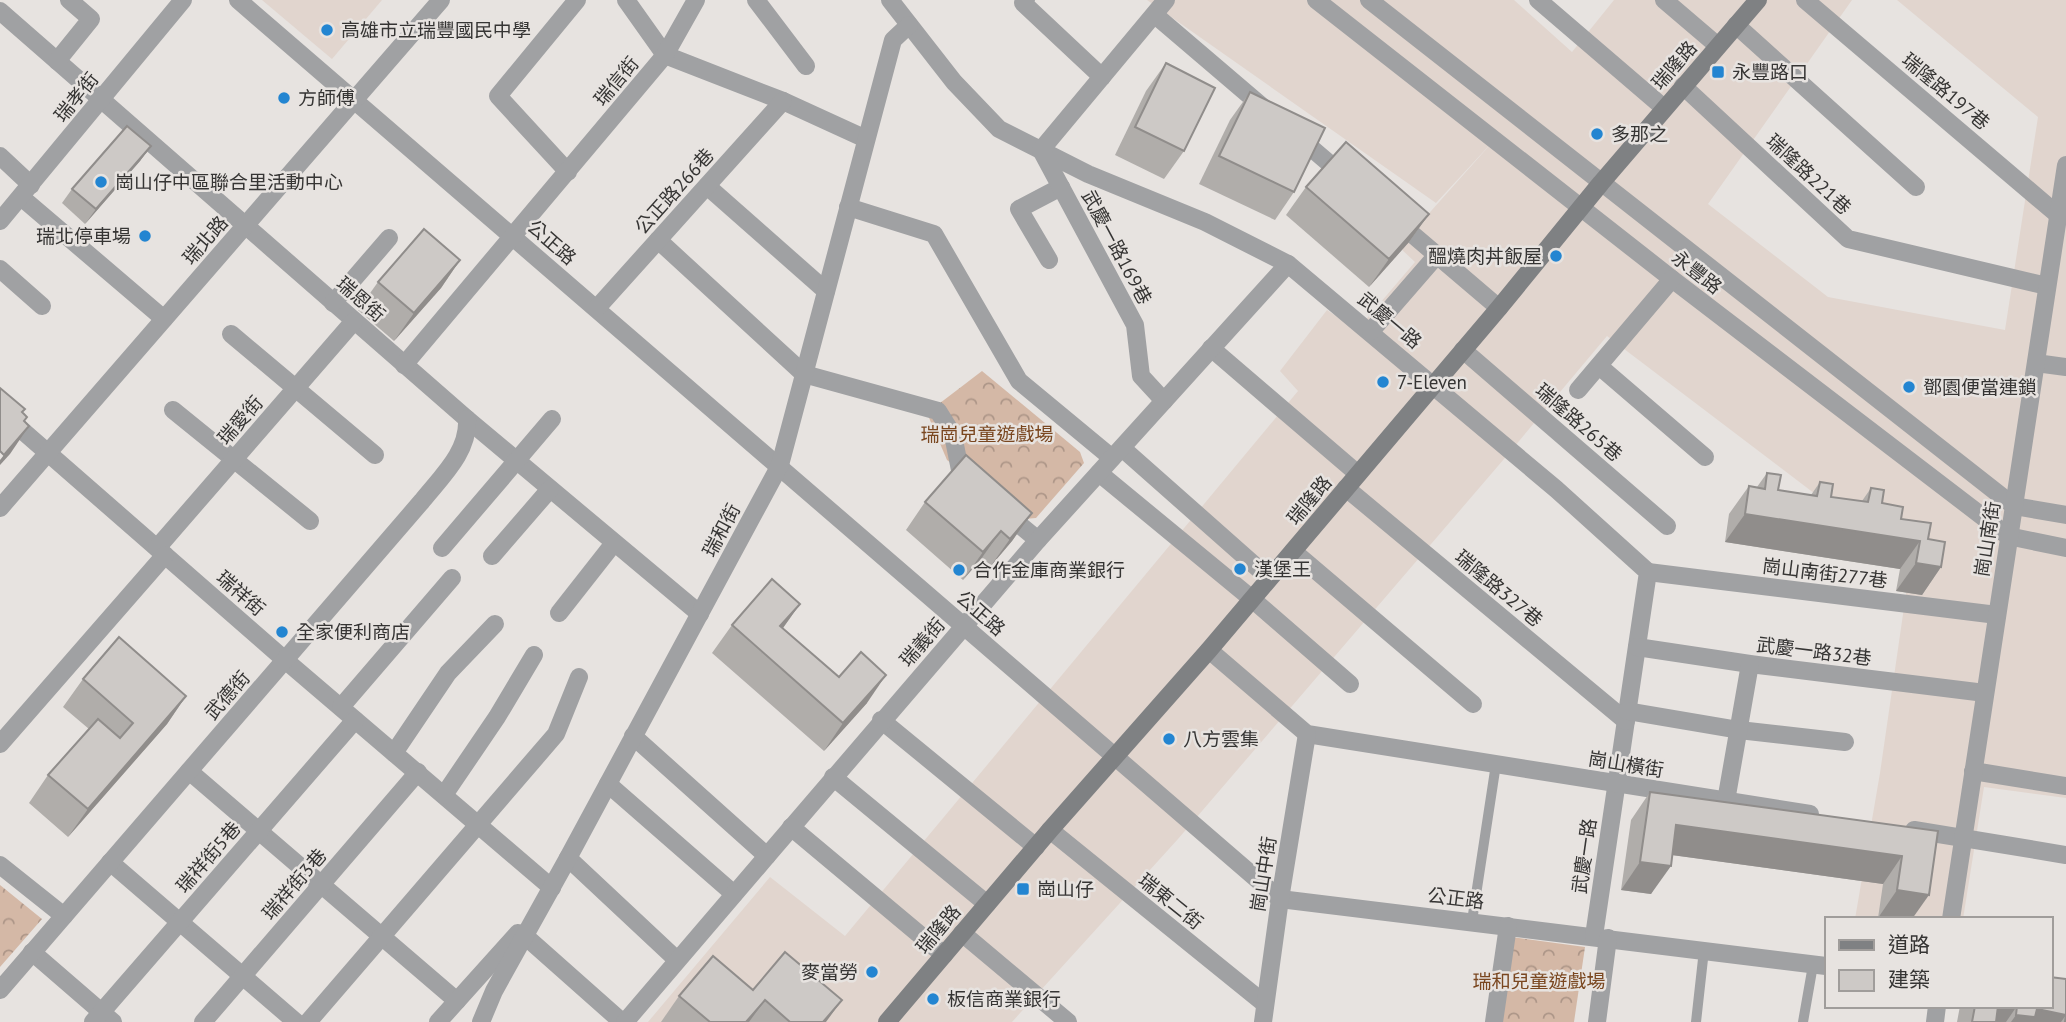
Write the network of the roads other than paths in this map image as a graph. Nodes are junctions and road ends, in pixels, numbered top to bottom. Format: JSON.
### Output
{"nodes":[{"id":1,"x":69,"y":0,"type":"edge"},
{"id":2,"x":183,"y":0,"type":"edge"},
{"id":3,"x":238,"y":0,"type":"edge"},
{"id":4,"x":441,"y":0,"type":"edge"},
{"id":5,"x":577,"y":0,"type":"edge"},
{"id":6,"x":626,"y":0,"type":"edge"},
{"id":7,"x":756,"y":0,"type":"edge"},
{"id":8,"x":890,"y":0,"type":"edge"},
{"id":9,"x":1026,"y":0,"type":"edge"},
{"id":10,"x":1316,"y":0,"type":"edge"},
{"id":11,"x":1368,"y":0,"type":"edge"},
{"id":12,"x":1538,"y":0,"type":"edge"},
{"id":13,"x":1664,"y":0,"type":"edge"},
{"id":14,"x":1758,"y":0,"type":"edge"},
{"id":15,"x":1805,"y":0,"type":"edge"},
{"id":16,"x":692,"y":1,"type":"edge"},
{"id":17,"x":1162,"y":4,"type":"edge"},
{"id":18,"x":0,"y":11,"type":"edge"},
{"id":19,"x":909,"y":25,"type":"junction"},
{"id":20,"x":1736,"y":25,"type":"junction"},
{"id":21,"x":1718,"y":46,"type":"junction"},
{"id":22,"x":665,"y":55,"type":"junction"},
{"id":23,"x":57,"y":61,"type":"junction"},
{"id":24,"x":806,"y":66,"type":"dead end"},
{"id":25,"x":1102,"y":78,"type":"junction"},
{"id":26,"x":1683,"y":86,"type":"junction"},
{"id":27,"x":101,"y":100,"type":"junction"},
{"id":28,"x":354,"y":100,"type":"junction"},
{"id":29,"x":783,"y":101,"type":"junction"},
{"id":30,"x":1664,"y":108,"type":"junction"},
{"id":31,"x":866,"y":139,"type":"junction"},
{"id":32,"x":1041,"y":150,"type":"junction"},
{"id":33,"x":0,"y":156,"type":"edge"},
{"id":34,"x":2066,"y":165,"type":"edge"},
{"id":35,"x":568,"y":172,"type":"junction"},
{"id":36,"x":1601,"y":183,"type":"junction"},
{"id":37,"x":1353,"y":184,"type":"edge"},
{"id":38,"x":707,"y":186,"type":"junction"},
{"id":39,"x":1061,"y":187,"type":"junction"},
{"id":40,"x":1916,"y":187,"type":"dead end"},
{"id":41,"x":26,"y":191,"type":"junction"},
{"id":42,"x":848,"y":207,"type":"junction"},
{"id":43,"x":1581,"y":208,"type":"junction"},
{"id":44,"x":1385,"y":211,"type":"edge"},
{"id":45,"x":2062,"y":215,"type":"edge"},
{"id":46,"x":0,"y":221,"type":"edge"},
{"id":47,"x":245,"y":226,"type":"junction"},
{"id":48,"x":513,"y":236,"type":"junction"},
{"id":49,"x":389,"y":238,"type":"dead end"},
{"id":50,"x":658,"y":240,"type":"junction"},
{"id":51,"x":1437,"y":256,"type":"junction"},
{"id":52,"x":1049,"y":260,"type":"dead end"},
{"id":53,"x":1288,"y":264,"type":"junction"},
{"id":54,"x":0,"y":269,"type":"edge"},
{"id":55,"x":1672,"y":279,"type":"junction"},
{"id":56,"x":2048,"y":286,"type":"junction"},
{"id":57,"x":826,"y":291,"type":"junction"},
{"id":58,"x":333,"y":303,"type":"junction"},
{"id":59,"x":43,"y":306,"type":"dead end"},
{"id":60,"x":597,"y":308,"type":"junction"},
{"id":61,"x":1499,"y":308,"type":"junction"},
{"id":62,"x":164,"y":320,"type":"junction"},
{"id":63,"x":354,"y":321,"type":"junction"},
{"id":64,"x":1371,"y":331,"type":"junction"},
{"id":65,"x":231,"y":334,"type":"dead end"},
{"id":66,"x":1212,"y":348,"type":"junction"},
{"id":67,"x":1463,"y":350,"type":"junction"},
{"id":68,"x":2036,"y":363,"type":"junction"},
{"id":69,"x":404,"y":365,"type":"junction"},
{"id":70,"x":1599,"y":366,"type":"junction"},
{"id":71,"x":2066,"y":367,"type":"edge"},
{"id":72,"x":804,"y":374,"type":"junction"},
{"id":73,"x":1434,"y":385,"type":"junction"},
{"id":74,"x":296,"y":388,"type":"junction"},
{"id":75,"x":1578,"y":390,"type":"dead end"},
{"id":76,"x":1164,"y":401,"type":"junction"},
{"id":77,"x":173,"y":410,"type":"dead end"},
{"id":78,"x":0,"y":411,"type":"edge"},
{"id":79,"x":467,"y":419,"type":"junction"},
{"id":80,"x":552,"y":419,"type":"dead end"},
{"id":81,"x":48,"y":453,"type":"junction"},
{"id":82,"x":1117,"y":453,"type":"junction"},
{"id":83,"x":375,"y":455,"type":"dead end"},
{"id":84,"x":1705,"y":457,"type":"dead end"},
{"id":85,"x":235,"y":458,"type":"junction"},
{"id":86,"x":516,"y":461,"type":"junction"},
{"id":87,"x":780,"y":465,"type":"junction"},
{"id":88,"x":1099,"y":473,"type":"junction"},
{"id":89,"x":1352,"y":481,"type":"junction"},
{"id":90,"x":550,"y":489,"type":"junction"},
{"id":91,"x":2014,"y":506,"type":"junction"},
{"id":92,"x":0,"y":508,"type":"edge"},
{"id":93,"x":2066,"y":515,"type":"edge"},
{"id":94,"x":310,"y":521,"type":"dead end"},
{"id":95,"x":1667,"y":526,"type":"dead end"},
{"id":96,"x":2008,"y":536,"type":"junction"},
{"id":97,"x":1038,"y":540,"type":"junction"},
{"id":98,"x":614,"y":543,"type":"junction"},
{"id":99,"x":442,"y":548,"type":"dead end"},
{"id":100,"x":2066,"y":548,"type":"edge"},
{"id":101,"x":161,"y":551,"type":"junction"},
{"id":102,"x":1293,"y":551,"type":"junction"},
{"id":103,"x":492,"y":556,"type":"dead end"},
{"id":104,"x":1648,"y":572,"type":"junction"},
{"id":105,"x":452,"y":578,"type":"dead end"},
{"id":106,"x":1269,"y":578,"type":"junction"},
{"id":107,"x":1252,"y":599,"type":"junction"},
{"id":108,"x":559,"y":613,"type":"dead end"},
{"id":109,"x":700,"y":614,"type":"junction"},
{"id":110,"x":1997,"y":615,"type":"junction"},
{"id":111,"x":495,"y":624,"type":"dead end"},
{"id":112,"x":964,"y":626,"type":"junction"},
{"id":113,"x":1637,"y":647,"type":"junction"},
{"id":114,"x":1209,"y":650,"type":"junction"},
{"id":115,"x":534,"y":655,"type":"dead end"},
{"id":116,"x":285,"y":660,"type":"junction"},
{"id":117,"x":1750,"y":664,"type":"junction"},
{"id":118,"x":579,"y":677,"type":"dead end"},
{"id":119,"x":1350,"y":684,"type":"dead end"},
{"id":120,"x":1985,"y":693,"type":"junction"},
{"id":121,"x":1472,"y":704,"type":"dead end"},
{"id":122,"x":341,"y":707,"type":"junction"},
{"id":123,"x":1627,"y":716,"type":"junction"},
{"id":124,"x":355,"y":720,"type":"junction"},
{"id":125,"x":881,"y":720,"type":"junction"},
{"id":126,"x":1739,"y":730,"type":"junction"},
{"id":127,"x":1307,"y":734,"type":"junction"},
{"id":128,"x":633,"y":736,"type":"junction"},
{"id":129,"x":1845,"y":742,"type":"dead end"},
{"id":130,"x":0,"y":744,"type":"edge"},
{"id":131,"x":394,"y":752,"type":"junction"},
{"id":132,"x":1115,"y":758,"type":"junction"},
{"id":133,"x":1496,"y":764,"type":"junction"},
{"id":134,"x":189,"y":771,"type":"junction"},
{"id":135,"x":1973,"y":771,"type":"junction"},
{"id":136,"x":418,"y":772,"type":"junction"},
{"id":137,"x":833,"y":777,"type":"junction"},
{"id":138,"x":608,"y":784,"type":"junction"},
{"id":139,"x":1616,"y":784,"type":"junction"},
{"id":140,"x":2066,"y":786,"type":"edge"},
{"id":141,"x":444,"y":795,"type":"junction"},
{"id":142,"x":1726,"y":801,"type":"junction"},
{"id":143,"x":1832,"y":817,"type":"edge"},
{"id":144,"x":478,"y":824,"type":"junction"},
{"id":145,"x":791,"y":827,"type":"junction"},
{"id":146,"x":1897,"y":827,"type":"edge"},
{"id":147,"x":1050,"y":830,"type":"junction"},
{"id":148,"x":259,"y":832,"type":"junction"},
{"id":149,"x":1963,"y":838,"type":"junction"},
{"id":150,"x":1036,"y":847,"type":"junction"},
{"id":151,"x":2066,"y":855,"type":"edge"},
{"id":152,"x":766,"y":856,"type":"junction"},
{"id":153,"x":568,"y":858,"type":"junction"},
{"id":154,"x":110,"y":862,"type":"junction"},
{"id":155,"x":0,"y":865,"type":"edge"},
{"id":156,"x":321,"y":884,"type":"junction"},
{"id":157,"x":552,"y":888,"type":"junction"},
{"id":158,"x":733,"y":894,"type":"junction"},
{"id":159,"x":1280,"y":899,"type":"junction"},
{"id":160,"x":986,"y":904,"type":"junction"},
{"id":161,"x":541,"y":907,"type":"junction"},
{"id":162,"x":64,"y":916,"type":"junction"},
{"id":163,"x":1951,"y":917,"type":"edge"},
{"id":164,"x":1472,"y":921,"type":"junction"},
{"id":165,"x":179,"y":922,"type":"junction"},
{"id":166,"x":1508,"y":926,"type":"junction"},
{"id":167,"x":962,"y":933,"type":"junction"},
{"id":168,"x":382,"y":936,"type":"junction"},
{"id":169,"x":525,"y":936,"type":"junction"},
{"id":170,"x":1601,"y":937,"type":"junction"},
{"id":171,"x":1704,"y":950,"type":"junction"},
{"id":172,"x":32,"y":952,"type":"junction"},
{"id":173,"x":944,"y":955,"type":"junction"},
{"id":174,"x":677,"y":960,"type":"junction"},
{"id":175,"x":1820,"y":965,"type":"edge"},
{"id":176,"x":243,"y":976,"type":"junction"},
{"id":177,"x":0,"y":990,"type":"edge"},
{"id":178,"x":457,"y":1001,"type":"junction"},
{"id":179,"x":1264,"y":1013,"type":"edge"},
{"id":180,"x":102,"y":1019,"type":"edge"},
{"id":181,"x":203,"y":1022,"type":"edge"},
{"id":182,"x":296,"y":1022,"type":"edge"},
{"id":183,"x":308,"y":1022,"type":"edge"},
{"id":184,"x":438,"y":1022,"type":"edge"},
{"id":185,"x":481,"y":1022,"type":"edge"},
{"id":186,"x":624,"y":1022,"type":"edge"},
{"id":187,"x":887,"y":1022,"type":"edge"},
{"id":188,"x":1068,"y":1022,"type":"edge"},
{"id":189,"x":1493,"y":1022,"type":"edge"},
{"id":190,"x":1597,"y":1022,"type":"edge"},
{"id":191,"x":1696,"y":1022,"type":"edge"},
{"id":192,"x":1803,"y":1022,"type":"edge"}],
"edges":[{"from":1,"to":23,"type":"street"},
{"from":2,"to":27,"type":"street","name":"瑞孝街"},
{"from":3,"to":28,"type":"street","name":"公正路"},
{"from":4,"to":28,"type":"street","name":"瑞北路"},
{"from":5,"to":35,"type":"street"},
{"from":6,"to":22,"type":"street"},
{"from":7,"to":24,"type":"street"},
{"from":8,"to":19,"type":"street","name":"武慶一路"},
{"from":9,"to":25,"type":"street"},
{"from":10,"to":43,"type":"street","name":"永豐路"},
{"from":11,"to":36,"type":"street","name":"永豐路"},
{"from":12,"to":30,"type":"street"},
{"from":13,"to":21,"type":"street"},
{"from":14,"to":20,"type":"street","name":"瑞隆路"},
{"from":15,"to":45,"type":"street","name":"瑞隆路197巷"},
{"from":16,"to":22,"type":"street"},
{"from":17,"to":25,"type":"street"},
{"from":17,"to":37,"type":"street"},
{"from":18,"to":23,"type":"street","name":"瑞恩街"},
{"from":19,"to":31,"type":"street","name":"瑞和街"},
{"from":19,"to":32,"type":"street","name":"武慶一路"},
{"from":20,"to":21,"type":"street","name":"瑞隆路"},
{"from":20,"to":40,"type":"street"},
{"from":21,"to":26,"type":"street","name":"瑞隆路"},
{"from":22,"to":29,"type":"street","name":"瑞信街"},
{"from":22,"to":35,"type":"street","name":"瑞信街"},
{"from":23,"to":27,"type":"street","name":"瑞恩街"},
{"from":25,"to":32,"type":"street"},
{"from":26,"to":30,"type":"street","name":"瑞隆路"},
{"from":26,"to":56,"type":"street","name":"瑞隆路221巷"},
{"from":27,"to":41,"type":"street","name":"瑞孝街"},
{"from":27,"to":47,"type":"street","name":"瑞恩街"},
{"from":28,"to":47,"type":"street","name":"瑞北路"},
{"from":28,"to":48,"type":"street","name":"公正路"},
{"from":29,"to":31,"type":"street","name":"瑞信街"},
{"from":29,"to":38,"type":"street","name":"公正路266巷"},
{"from":30,"to":36,"type":"street","name":"瑞隆路"},
{"from":31,"to":42,"type":"street","name":"瑞和街"},
{"from":32,"to":39,"type":"street","name":"武慶一路169巷"},
{"from":32,"to":53,"type":"street","name":"武慶一路"},
{"from":33,"to":41,"type":"street"},
{"from":34,"to":45,"type":"street","name":"崗山南街"},
{"from":35,"to":48,"type":"street","name":"瑞信街"},
{"from":36,"to":43,"type":"street","name":"瑞隆路"},
{"from":36,"to":91,"type":"street","name":"永豐路"},
{"from":38,"to":50,"type":"street","name":"公正路266巷"},
{"from":38,"to":57,"type":"street"},
{"from":39,"to":52,"type":"street"},
{"from":39,"to":76,"type":"street","name":"武慶一路169巷"},
{"from":41,"to":46,"type":"street","name":"瑞孝街"},
{"from":41,"to":62,"type":"street"},
{"from":42,"to":57,"type":"street","name":"瑞和街"},
{"from":42,"to":82,"type":"street"},
{"from":43,"to":55,"type":"street","name":"永豐路"},
{"from":43,"to":61,"type":"street","name":"瑞隆路"},
{"from":44,"to":51,"type":"street"},
{"from":45,"to":56,"type":"street","name":"崗山南街"},
{"from":47,"to":58,"type":"street","name":"瑞恩街"},
{"from":47,"to":62,"type":"street","name":"瑞北路"},
{"from":48,"to":60,"type":"street","name":"公正路"},
{"from":48,"to":69,"type":"street","name":"瑞信街"},
{"from":49,"to":58,"type":"street"},
{"from":50,"to":60,"type":"street","name":"公正路266巷"},
{"from":50,"to":72,"type":"street"},
{"from":51,"to":61,"type":"street"},
{"from":51,"to":64,"type":"street"},
{"from":53,"to":64,"type":"street","name":"武慶一路"},
{"from":53,"to":66,"type":"street","name":"瑞義街"},
{"from":54,"to":59,"type":"street"},
{"from":55,"to":70,"type":"street"},
{"from":55,"to":96,"type":"street","name":"永豐路"},
{"from":56,"to":68,"type":"street","name":"崗山南街"},
{"from":57,"to":72,"type":"street","name":"瑞和街"},
{"from":58,"to":63,"type":"street","name":"瑞恩街"},
{"from":60,"to":87,"type":"street","name":"公正路"},
{"from":61,"to":67,"type":"street","name":"瑞隆路"},
{"from":62,"to":81,"type":"street","name":"瑞北路"},
{"from":63,"to":69,"type":"street","name":"瑞恩街"},
{"from":63,"to":74,"type":"street","name":"瑞愛街"},
{"from":64,"to":73,"type":"street","name":"武慶一路"},
{"from":65,"to":74,"type":"street"},
{"from":66,"to":76,"type":"street","name":"瑞義街"},
{"from":66,"to":89,"type":"street","name":"瑞隆路327巷"},
{"from":67,"to":73,"type":"street","name":"瑞隆路"},
{"from":67,"to":95,"type":"street","name":"瑞隆路265巷"},
{"from":68,"to":71,"type":"street"},
{"from":68,"to":91,"type":"street","name":"崗山南街"},
{"from":69,"to":79,"type":"street","name":"瑞恩街"},
{"from":70,"to":75,"type":"street"},
{"from":70,"to":84,"type":"street"},
{"from":72,"to":87,"type":"street","name":"瑞和街"},
{"from":72,"to":97,"type":"street"},
{"from":73,"to":89,"type":"street","name":"瑞隆路"},
{"from":73,"to":104,"type":"street","name":"武慶一路"},
{"from":74,"to":83,"type":"street"},
{"from":74,"to":85,"type":"street","name":"瑞愛街"},
{"from":76,"to":82,"type":"street","name":"瑞義街"},
{"from":77,"to":85,"type":"street"},
{"from":78,"to":81,"type":"street","name":"瑞祥街"},
{"from":79,"to":86,"type":"street","name":"瑞恩街"},
{"from":79,"to":116,"type":"street","name":"武德街"},
{"from":80,"to":86,"type":"street"},
{"from":81,"to":92,"type":"street","name":"瑞北路"},
{"from":81,"to":101,"type":"street","name":"瑞祥街"},
{"from":82,"to":88,"type":"street","name":"瑞義街"},
{"from":82,"to":106,"type":"street"},
{"from":85,"to":94,"type":"street"},
{"from":85,"to":101,"type":"street","name":"瑞愛街"},
{"from":86,"to":90,"type":"street","name":"瑞恩街"},
{"from":86,"to":99,"type":"street"},
{"from":87,"to":109,"type":"street","name":"瑞和街"},
{"from":87,"to":112,"type":"street","name":"公正路"},
{"from":88,"to":97,"type":"street","name":"瑞義街"},
{"from":88,"to":107,"type":"street"},
{"from":89,"to":102,"type":"street","name":"瑞隆路"},
{"from":89,"to":123,"type":"street","name":"瑞隆路327巷"},
{"from":90,"to":98,"type":"street","name":"瑞恩街"},
{"from":90,"to":103,"type":"street"},
{"from":91,"to":93,"type":"street","name":"永豐路"},
{"from":91,"to":96,"type":"street","name":"崗山南街"},
{"from":96,"to":100,"type":"street","name":"永豐路"},
{"from":96,"to":110,"type":"street","name":"崗山南街"},
{"from":97,"to":112,"type":"street","name":"瑞義街"},
{"from":98,"to":108,"type":"street"},
{"from":98,"to":109,"type":"street","name":"瑞恩街"},
{"from":101,"to":116,"type":"street","name":"瑞祥街"},
{"from":101,"to":130,"type":"street","name":"瑞愛街"},
{"from":102,"to":106,"type":"street","name":"瑞隆路"},
{"from":102,"to":121,"type":"street"},
{"from":104,"to":110,"type":"street","name":"崗山南街277巷"},
{"from":104,"to":113,"type":"street","name":"武慶一路"},
{"from":105,"to":122,"type":"street"},
{"from":106,"to":107,"type":"street","name":"瑞隆路"},
{"from":107,"to":114,"type":"street","name":"瑞隆路"},
{"from":107,"to":119,"type":"street"},
{"from":109,"to":128,"type":"street","name":"瑞和街"},
{"from":110,"to":120,"type":"street","name":"崗山南街"},
{"from":111,"to":131,"type":"street"},
{"from":112,"to":125,"type":"street","name":"瑞義街"},
{"from":112,"to":132,"type":"street","name":"公正路"},
{"from":113,"to":117,"type":"street","name":"武慶一路32巷"},
{"from":113,"to":123,"type":"street","name":"武慶一路"},
{"from":114,"to":127,"type":"street"},
{"from":114,"to":132,"type":"street","name":"瑞隆路"},
{"from":115,"to":141,"type":"street"},
{"from":116,"to":122,"type":"street","name":"瑞祥街"},
{"from":116,"to":134,"type":"street","name":"武德街"},
{"from":117,"to":120,"type":"street","name":"武慶一路32巷"},
{"from":117,"to":126,"type":"street"},
{"from":118,"to":144,"type":"street"},
{"from":120,"to":135,"type":"street","name":"崗山南街"},
{"from":122,"to":124,"type":"street","name":"瑞祥街"},
{"from":123,"to":126,"type":"street"},
{"from":123,"to":139,"type":"street","name":"武慶一路"},
{"from":124,"to":131,"type":"street","name":"瑞祥街"},
{"from":124,"to":148,"type":"street","name":"瑞祥街5巷"},
{"from":125,"to":137,"type":"street","name":"瑞義街"},
{"from":125,"to":150,"type":"street"},
{"from":126,"to":129,"type":"street"},
{"from":126,"to":142,"type":"street"},
{"from":127,"to":133,"type":"street","name":"崗山橫街"},
{"from":127,"to":159,"type":"street","name":"崗山中街"},
{"from":128,"to":138,"type":"street","name":"瑞和街"},
{"from":128,"to":152,"type":"street"},
{"from":131,"to":136,"type":"street","name":"瑞祥街"},
{"from":132,"to":147,"type":"street","name":"瑞隆路"},
{"from":132,"to":159,"type":"street","name":"公正路"},
{"from":133,"to":139,"type":"street","name":"崗山橫街"},
{"from":133,"to":164,"type":"lane"},
{"from":134,"to":148,"type":"street"},
{"from":134,"to":154,"type":"street","name":"武德街"},
{"from":135,"to":140,"type":"street"},
{"from":135,"to":149,"type":"street","name":"崗山南街"},
{"from":136,"to":141,"type":"street","name":"瑞祥街"},
{"from":136,"to":156,"type":"street","name":"瑞祥街3巷"},
{"from":137,"to":145,"type":"street","name":"瑞義街"},
{"from":137,"to":160,"type":"street"},
{"from":138,"to":153,"type":"street","name":"瑞和街"},
{"from":138,"to":158,"type":"street"},
{"from":139,"to":142,"type":"street","name":"崗山橫街"},
{"from":139,"to":170,"type":"street","name":"武慶一路"},
{"from":141,"to":144,"type":"street","name":"瑞祥街"},
{"from":142,"to":143,"type":"street","name":"崗山橫街"},
{"from":144,"to":157,"type":"street","name":"瑞祥街"},
{"from":144,"to":168,"type":"street"},
{"from":145,"to":152,"type":"street","name":"瑞義街"},
{"from":145,"to":173,"type":"street"},
{"from":146,"to":149,"type":"street"},
{"from":147,"to":150,"type":"street","name":"瑞隆路"},
{"from":147,"to":179,"type":"street","name":"瑞東二街"},
{"from":148,"to":156,"type":"street"},
{"from":148,"to":165,"type":"street","name":"瑞祥街5巷"},
{"from":149,"to":151,"type":"street"},
{"from":149,"to":163,"type":"street","name":"崗山南街"},
{"from":150,"to":160,"type":"street","name":"瑞隆路"},
{"from":152,"to":158,"type":"street","name":"瑞義街"},
{"from":153,"to":157,"type":"street","name":"瑞和街"},
{"from":153,"to":174,"type":"street"},
{"from":154,"to":162,"type":"street","name":"武德街"},
{"from":154,"to":165,"type":"street"},
{"from":155,"to":162,"type":"street"},
{"from":156,"to":168,"type":"street"},
{"from":156,"to":176,"type":"street","name":"瑞祥街3巷"},
{"from":157,"to":161,"type":"street","name":"瑞和街"},
{"from":158,"to":174,"type":"street","name":"瑞義街"},
{"from":159,"to":164,"type":"street","name":"公正路"},
{"from":159,"to":179,"type":"street","name":"崗山中街"},
{"from":160,"to":167,"type":"street","name":"瑞隆路"},
{"from":161,"to":169,"type":"street","name":"瑞和街"},
{"from":161,"to":178,"type":"street"},
{"from":162,"to":172,"type":"street","name":"武德街"},
{"from":164,"to":166,"type":"street","name":"公正路"},
{"from":165,"to":176,"type":"street"},
{"from":165,"to":180,"type":"street","name":"瑞祥街5巷"},
{"from":166,"to":170,"type":"street","name":"公正路"},
{"from":166,"to":189,"type":"street"},
{"from":167,"to":173,"type":"street","name":"瑞隆路"},
{"from":167,"to":188,"type":"street"},
{"from":168,"to":178,"type":"street"},
{"from":168,"to":183,"type":"street"},
{"from":169,"to":185,"type":"street","name":"瑞和街"},
{"from":169,"to":186,"type":"street"},
{"from":170,"to":171,"type":"street","name":"公正路"},
{"from":170,"to":190,"type":"street","name":"武慶一路"},
{"from":171,"to":175,"type":"street","name":"公正路"},
{"from":171,"to":191,"type":"lane"},
{"from":172,"to":177,"type":"street","name":"武德街"},
{"from":172,"to":180,"type":"street"},
{"from":173,"to":187,"type":"street","name":"瑞隆路"},
{"from":174,"to":186,"type":"street","name":"瑞義街"},
{"from":175,"to":192,"type":"lane"},
{"from":176,"to":181,"type":"street","name":"瑞祥街3巷"},
{"from":176,"to":182,"type":"street"},
{"from":178,"to":184,"type":"street"}]}
